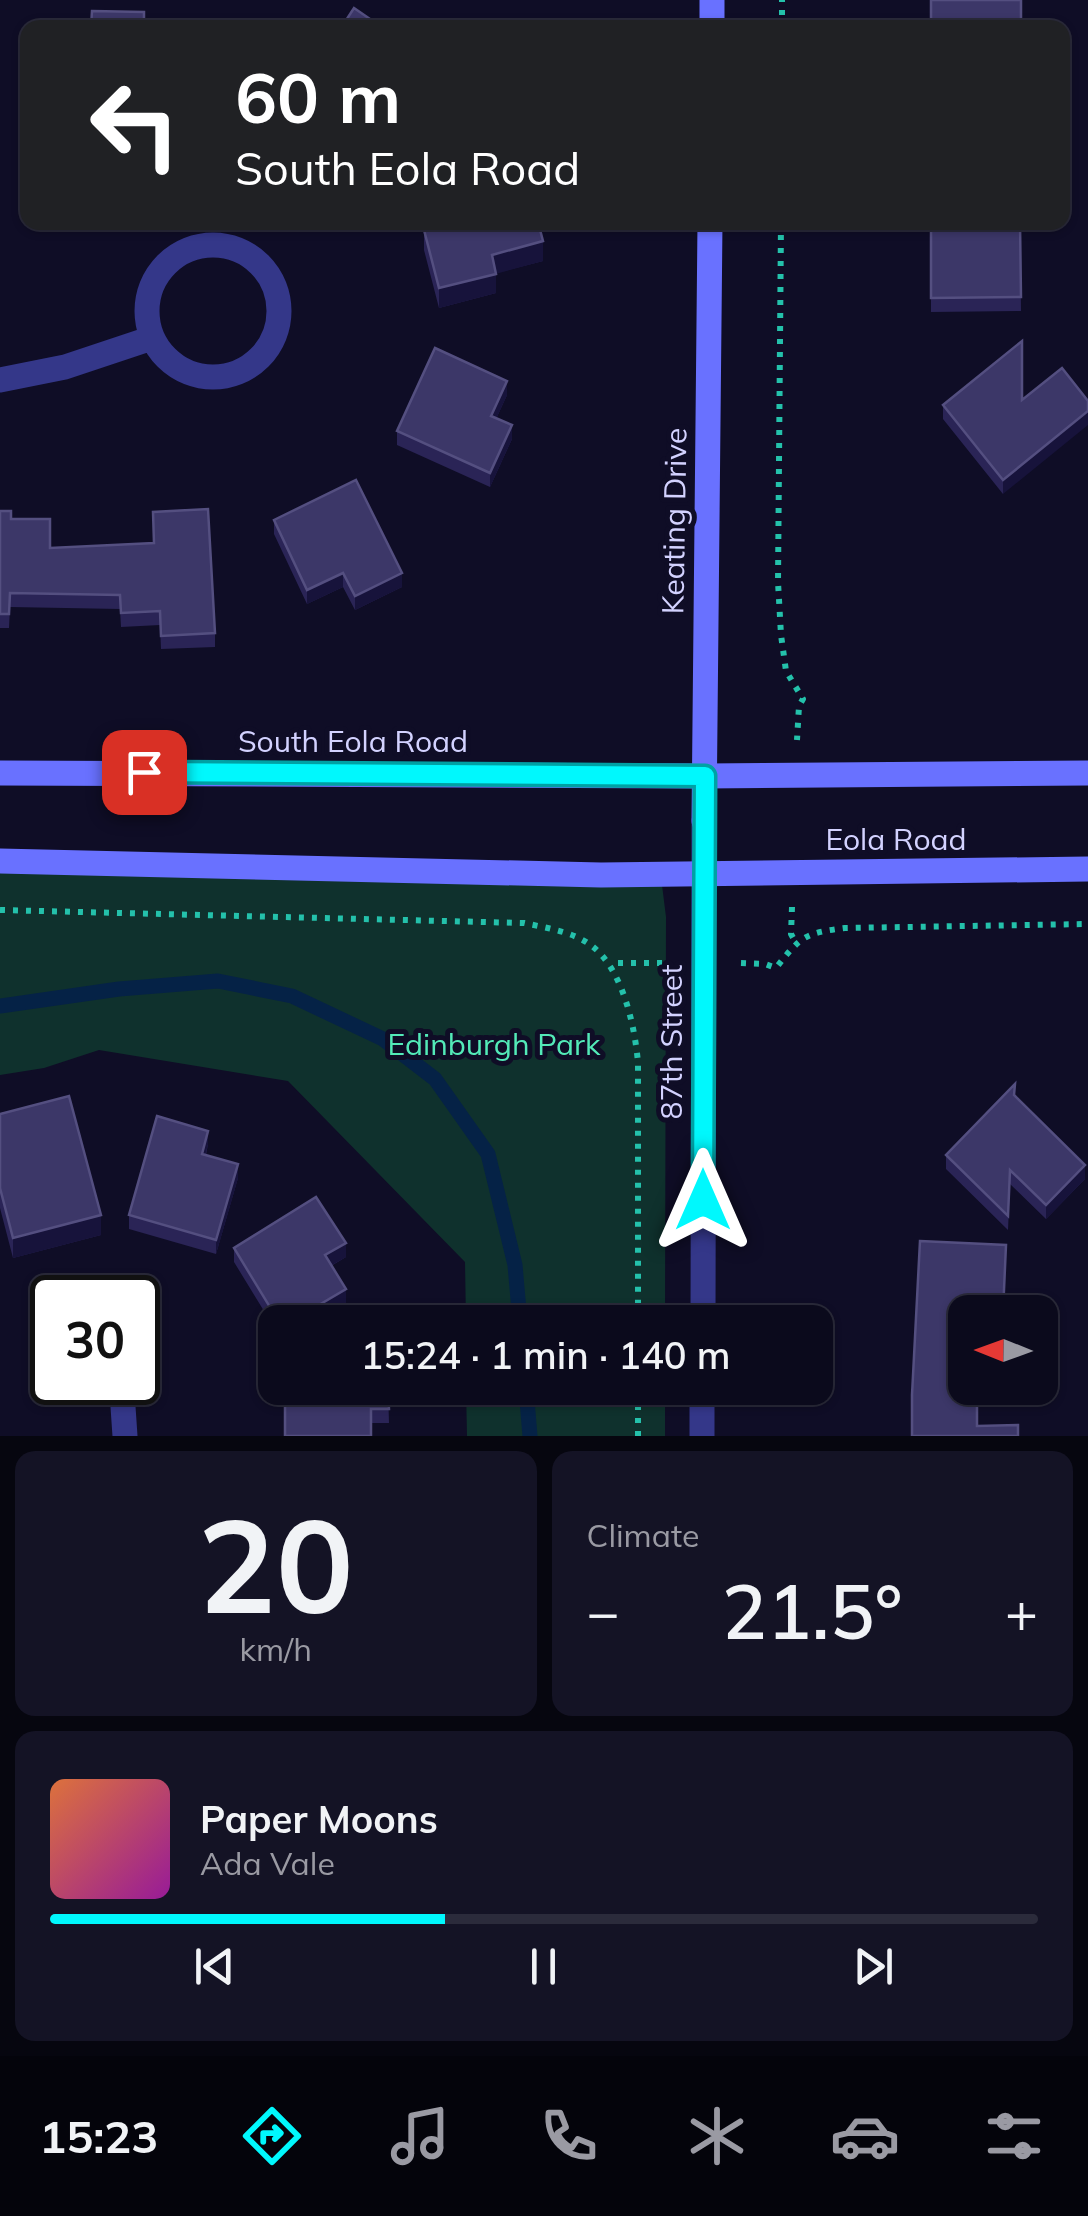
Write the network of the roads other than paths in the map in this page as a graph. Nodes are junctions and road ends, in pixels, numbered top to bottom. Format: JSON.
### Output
{"nodes":[{"id":1,"x":710,"y":230,"type":"edge"},
{"id":2,"x":152,"y":338,"type":"junction"},
{"id":3,"x":0,"y":380,"type":"edge"},
{"id":4,"x":0,"y":773,"type":"edge"},
{"id":5,"x":1088,"y":773,"type":"edge"},
{"id":6,"x":705,"y":776,"type":"junction"},
{"id":7,"x":704,"y":821,"type":"joint"},
{"id":8,"x":0,"y":861,"type":"edge"},
{"id":9,"x":1088,"y":870,"type":"edge"},
{"id":10,"x":704,"y":874,"type":"junction"},
{"id":11,"x":703,"y":1305,"type":"edge"},
{"id":12,"x":123,"y":1405,"type":"edge"},
{"id":13,"x":702,"y":1405,"type":"edge"},
{"id":14,"x":124,"y":1436,"type":"edge"},
{"id":15,"x":702,"y":1436,"type":"edge"}],
"edges":[{"from":1,"to":6,"type":"street","name":"Keating Drive"},
{"from":2,"to":2,"type":"street"},
{"from":2,"to":3,"type":"street"},
{"from":4,"to":6,"type":"street","name":"South Eola Road"},
{"from":5,"to":6,"type":"street"},
{"from":6,"to":7,"type":"street","name":"Keating Drive"},
{"from":7,"to":10,"type":"street","name":"87th Street"},
{"from":8,"to":10,"type":"street"},
{"from":9,"to":10,"type":"street","name":"Eola Road"},
{"from":10,"to":11,"type":"street","name":"87th Street"},
{"from":12,"to":14,"type":"street"},
{"from":13,"to":15,"type":"street"}]}
